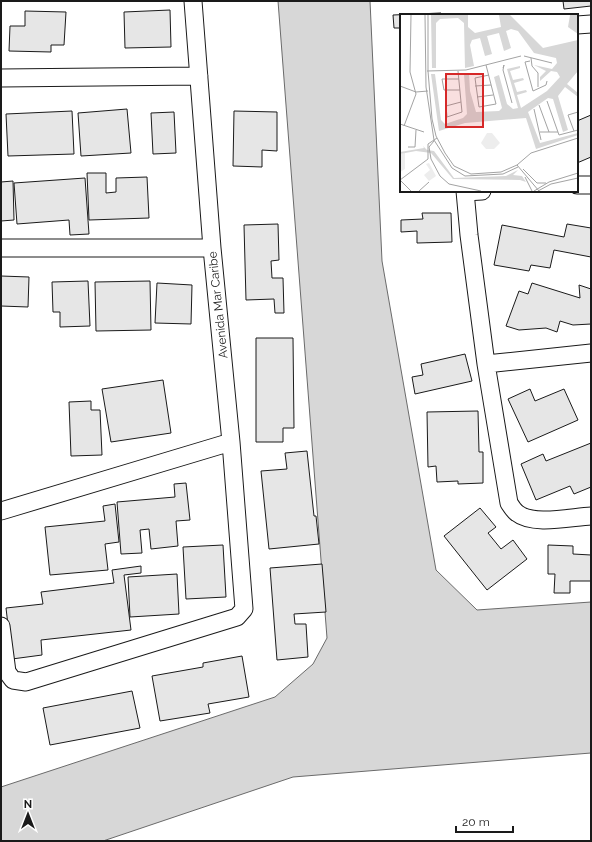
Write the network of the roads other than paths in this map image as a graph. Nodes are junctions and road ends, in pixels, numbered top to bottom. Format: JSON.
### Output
{"nodes":[{"id":1,"x":193,"y":1,"type":"edge"},
{"id":2,"x":591,"y":24,"type":"edge"},
{"id":3,"x":578,"y":25,"type":"edge"},
{"id":4,"x":199,"y":76,"type":"junction"},
{"id":5,"x":1,"y":78,"type":"edge"},
{"id":6,"x":578,"y":185,"type":"edge"},
{"id":7,"x":591,"y":185,"type":"edge"},
{"id":8,"x":471,"y":192,"type":"edge"},
{"id":9,"x":1,"y":248,"type":"edge"},
{"id":10,"x":212,"y":248,"type":"junction"},
{"id":11,"x":591,"y":353,"type":"edge"},
{"id":12,"x":486,"y":364,"type":"junction"},
{"id":13,"x":231,"y":442,"type":"junction"},
{"id":14,"x":1,"y":511,"type":"edge"},
{"id":15,"x":591,"y":516,"type":"edge"},
{"id":16,"x":1,"y":626,"type":"edge"}],
"edges":[{"from":1,"to":4,"type":"street","name":"Avenida Mar Caribe"},
{"from":2,"to":3,"type":"street"},
{"from":4,"to":5,"type":"street"},
{"from":4,"to":10,"type":"street","name":"Avenida Mar Caribe"},
{"from":6,"to":7,"type":"street"},
{"from":8,"to":12,"type":"street"},
{"from":9,"to":10,"type":"street"},
{"from":10,"to":13,"type":"street","name":"Avenida Mar Caribe"},
{"from":11,"to":12,"type":"street"},
{"from":12,"to":15,"type":"street"},
{"from":13,"to":14,"type":"street"},
{"from":13,"to":16,"type":"street","name":"Avenida Mar Caribe"}]}
